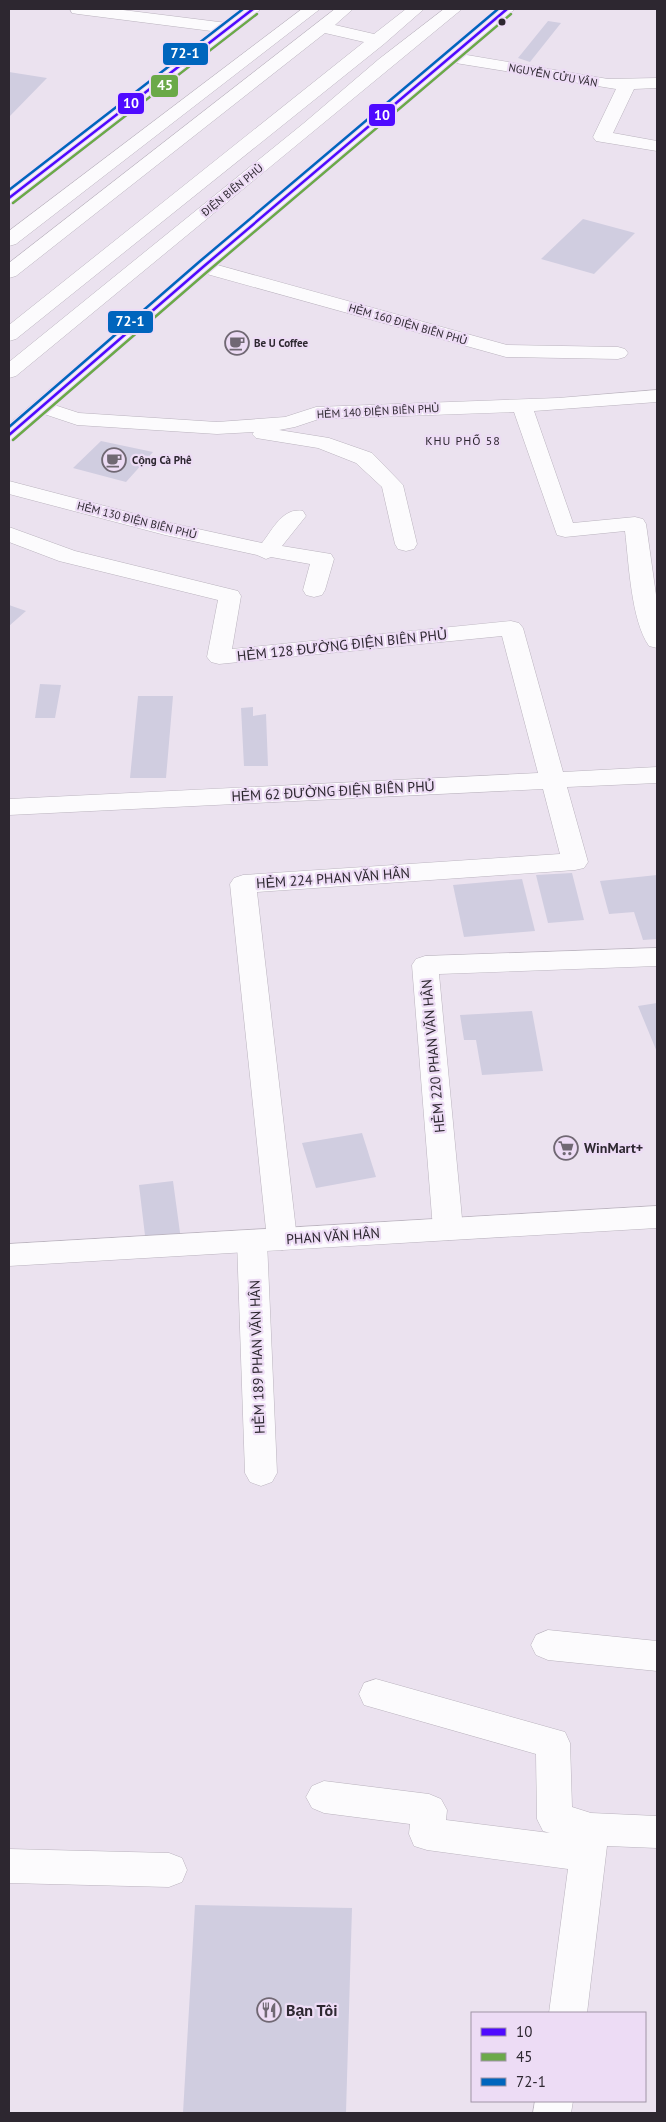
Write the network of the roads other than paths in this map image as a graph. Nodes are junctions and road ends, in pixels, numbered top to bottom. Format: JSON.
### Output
{"nodes":[{"id":1,"x":78,"y":9,"type":"edge"},
{"id":2,"x":253,"y":9,"type":"edge"},
{"id":3,"x":312,"y":9,"type":"edge"},
{"id":4,"x":345,"y":9,"type":"edge"},
{"id":5,"x":416,"y":9,"type":"edge"},
{"id":6,"x":454,"y":9,"type":"edge"},
{"id":7,"x":507,"y":9,"type":"edge"},
{"id":8,"x":296,"y":20,"type":"junction"},
{"id":9,"x":322,"y":27,"type":"junction"},
{"id":10,"x":227,"y":28,"type":"junction"},
{"id":11,"x":378,"y":40,"type":"junction"},
{"id":12,"x":406,"y":47,"type":"junction"},
{"id":13,"x":449,"y":57,"type":"junction"},
{"id":14,"x":657,"y":83,"type":"edge"},
{"id":15,"x":627,"y":84,"type":"junction"},
{"id":16,"x":657,"y":146,"type":"edge"},
{"id":17,"x":9,"y":198,"type":"edge"},
{"id":18,"x":9,"y":240,"type":"edge"},
{"id":19,"x":202,"y":267,"type":"junction"},
{"id":20,"x":9,"y":272,"type":"edge"},
{"id":21,"x":9,"y":335,"type":"edge"},
{"id":22,"x":618,"y":352,"type":"dead end"},
{"id":23,"x":9,"y":372,"type":"edge"},
{"id":24,"x":657,"y":396,"type":"edge"},
{"id":25,"x":522,"y":405,"type":"junction"},
{"id":26,"x":42,"y":407,"type":"junction"},
{"id":27,"x":216,"y":428,"type":"junction"},
{"id":28,"x":9,"y":435,"type":"edge"},
{"id":29,"x":9,"y":487,"type":"edge"},
{"id":30,"x":295,"y":516,"type":"dead end"},
{"id":31,"x":9,"y":534,"type":"edge"},
{"id":32,"x":406,"y":544,"type":"dead end"},
{"id":33,"x":266,"y":552,"type":"junction"},
{"id":34,"x":314,"y":590,"type":"dead end"},
{"id":35,"x":657,"y":642,"type":"edge"},
{"id":36,"x":657,"y":775,"type":"edge"},
{"id":37,"x":553,"y":780,"type":"junction"},
{"id":38,"x":9,"y":807,"type":"edge"},
{"id":39,"x":657,"y":957,"type":"edge"},
{"id":40,"x":657,"y":1216,"type":"edge"},
{"id":41,"x":448,"y":1228,"type":"junction"},
{"id":42,"x":282,"y":1239,"type":"junction"},
{"id":43,"x":252,"y":1241,"type":"junction"},
{"id":44,"x":9,"y":1255,"type":"edge"},
{"id":45,"x":261,"y":1473,"type":"dead end"},
{"id":46,"x":548,"y":1645,"type":"dead end"},
{"id":47,"x":657,"y":1656,"type":"edge"},
{"id":48,"x":376,"y":1694,"type":"dead end"},
{"id":49,"x":324,"y":1797,"type":"dead end"},
{"id":50,"x":657,"y":1832,"type":"edge"},
{"id":51,"x":590,"y":1842,"type":"junction"},
{"id":52,"x":9,"y":1866,"type":"edge"},
{"id":53,"x":169,"y":1870,"type":"dead end"},
{"id":54,"x":568,"y":2012,"type":"edge"}],
"edges":[{"from":1,"to":10,"type":"main road"},
{"from":2,"to":10,"type":"main road"},
{"from":3,"to":8,"type":"main road"},
{"from":4,"to":9,"type":"main road"},
{"from":5,"to":11,"type":"main road","name":"ĐIỆN BIÊN PHỦ"},
{"from":6,"to":12,"type":"main road","name":"ĐIỆN BIÊN PHỦ"},
{"from":7,"to":13,"type":"main road"},
{"from":8,"to":9,"type":"main road","name":"NGUYỄN CỬU VÂN"},
{"from":8,"to":18,"type":"main road"},
{"from":9,"to":11,"type":"main road","name":"NGUYỄN CỬU VÂN"},
{"from":9,"to":20,"type":"main road"},
{"from":10,"to":17,"type":"main road"},
{"from":11,"to":12,"type":"main road","name":"NGUYỄN CỬU VÂN"},
{"from":11,"to":21,"type":"main road","name":"ĐIỆN BIÊN PHỦ"},
{"from":12,"to":13,"type":"main road","name":"NGUYỄN CỬU VÂN"},
{"from":12,"to":23,"type":"main road","name":"ĐIỆN BIÊN PHỦ"},
{"from":13,"to":15,"type":"main road","name":"NGUYỄN CỬU VÂN"},
{"from":13,"to":19,"type":"main road"},
{"from":14,"to":15,"type":"main road","name":"NGUYỄN CỬU VÂN"},
{"from":15,"to":16,"type":"main road"},
{"from":19,"to":22,"type":"main road","name":"HẺM 160 ĐIỆN BIÊN PHỦ"},
{"from":19,"to":26,"type":"main road"},
{"from":24,"to":25,"type":"main road","name":"HẺM 140 ĐIỆN BIÊN PHỦ"},
{"from":25,"to":27,"type":"main road","name":"HẺM 140 ĐIỆN BIÊN PHỦ"},
{"from":25,"to":35,"type":"main road"},
{"from":26,"to":27,"type":"main road","name":"HẺM 140 ĐIỆN BIÊN PHỦ"},
{"from":26,"to":28,"type":"main road"},
{"from":27,"to":32,"type":"main road"},
{"from":29,"to":33,"type":"main road","name":"HẺM 130 ĐIỆN BIÊN PHỦ"},
{"from":30,"to":33,"type":"main road"},
{"from":31,"to":37,"type":"main road","name":"HẺM 128 ĐƯỜNG ĐIỆN BIÊN PHỦ"},
{"from":33,"to":34,"type":"main road","name":"HẺM 130 ĐIỆN BIÊN PHỦ"},
{"from":36,"to":37,"type":"main road","name":"HẺM 62 ĐƯỜNG ĐIỆN BIÊN PHỦ"},
{"from":37,"to":38,"type":"main road","name":"HẺM 62 ĐƯỜNG ĐIỆN BIÊN PHỦ"},
{"from":37,"to":42,"type":"main road","name":"HẺM 224 PHAN VĂN HÂN"},
{"from":39,"to":41,"type":"main road","name":"HẺM 220 PHAN VĂN HÂN"},
{"from":40,"to":41,"type":"main road","name":"PHAN VĂN HÂN"},
{"from":41,"to":42,"type":"main road","name":"PHAN VĂN HÂN"},
{"from":42,"to":43,"type":"main road","name":"PHAN VĂN HÂN"},
{"from":43,"to":44,"type":"main road","name":"PHAN VĂN HÂN"},
{"from":43,"to":45,"type":"main road","name":"HẺM 189 PHAN VĂN HÂN"},
{"from":46,"to":47,"type":"main road"},
{"from":48,"to":51,"type":"main road"},
{"from":49,"to":51,"type":"main road"},
{"from":50,"to":51,"type":"main road"},
{"from":51,"to":54,"type":"main road"},
{"from":52,"to":53,"type":"main road"}]}
